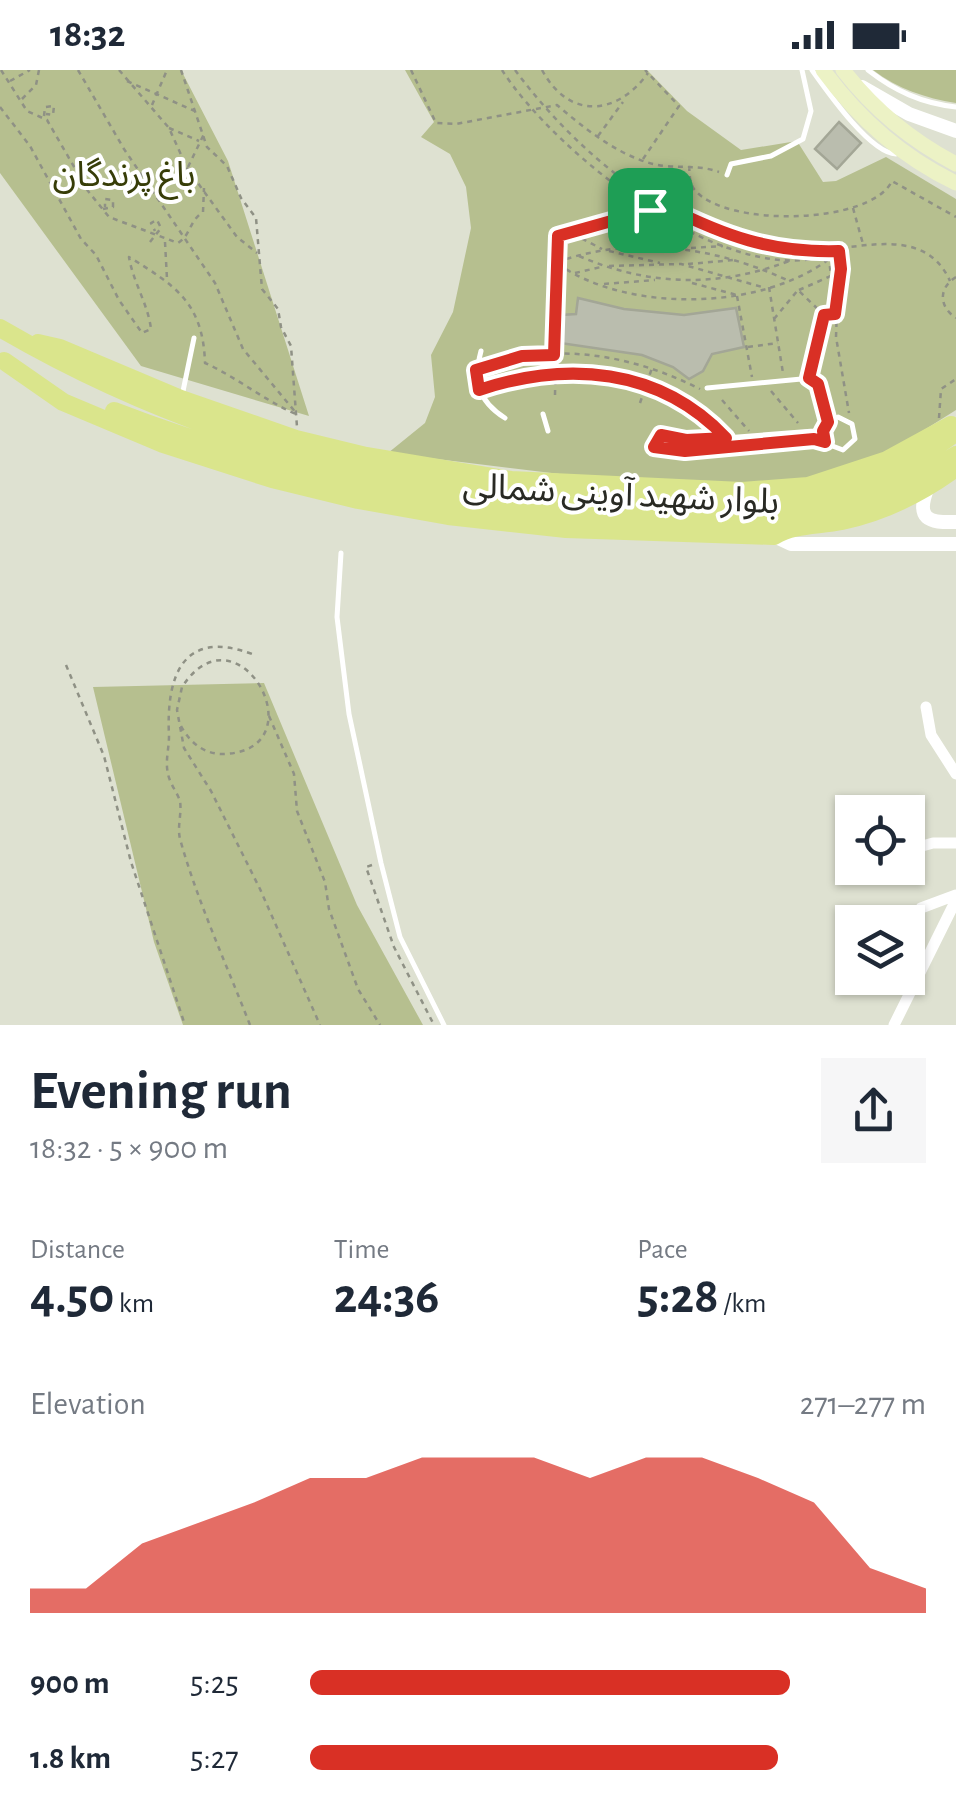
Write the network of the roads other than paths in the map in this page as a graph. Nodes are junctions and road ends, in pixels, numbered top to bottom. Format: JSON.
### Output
{"nodes":[{"id":1,"x":802,"y":70,"type":"edge"},
{"id":2,"x":812,"y":70,"type":"edge"},
{"id":3,"x":823,"y":70,"type":"edge"},
{"id":4,"x":868,"y":70,"type":"edge"},
{"id":5,"x":848,"y":76,"type":"edge"},
{"id":6,"x":956,"y":107,"type":"edge"},
{"id":7,"x":956,"y":131,"type":"edge"},
{"id":8,"x":956,"y":151,"type":"edge"},
{"id":9,"x":906,"y":155,"type":"junction"},
{"id":10,"x":956,"y":162,"type":"edge"},
{"id":11,"x":727,"y":175,"type":"road end"},
{"id":12,"x":956,"y":184,"type":"edge"},
{"id":13,"x":0,"y":328,"type":"edge"},
{"id":14,"x":194,"y":338,"type":"dead end"},
{"id":15,"x":20,"y":340,"type":"junction"},
{"id":16,"x":481,"y":351,"type":"dead end"},
{"id":17,"x":2,"y":360,"type":"edge"},
{"id":18,"x":707,"y":388,"type":"road end"},
{"id":19,"x":182,"y":399,"type":"junction"},
{"id":20,"x":543,"y":414,"type":"dead end"},
{"id":21,"x":504,"y":418,"type":"dead end"},
{"id":22,"x":948,"y":421,"type":"edge"},
{"id":23,"x":826,"y":424,"type":"junction"},
{"id":24,"x":548,"y":430,"type":"dead end"},
{"id":25,"x":956,"y":432,"type":"edge"},
{"id":26,"x":825,"y":442,"type":"junction"},
{"id":27,"x":956,"y":455,"type":"edge"},
{"id":28,"x":956,"y":468,"type":"edge"},
{"id":29,"x":927,"y":489,"type":"junction"},
{"id":30,"x":956,"y":522,"type":"edge"},
{"id":31,"x":774,"y":536,"type":"junction"},
{"id":32,"x":956,"y":544,"type":"edge"},
{"id":33,"x":341,"y":553,"type":"dead end"},
{"id":34,"x":926,"y":707,"type":"dead end"},
{"id":35,"x":956,"y":774,"type":"edge"},
{"id":36,"x":956,"y":843,"type":"edge"},
{"id":37,"x":925,"y":845,"type":"edge"},
{"id":38,"x":956,"y":897,"type":"edge"},
{"id":39,"x":925,"y":907,"type":"edge"},
{"id":40,"x":444,"y":1025,"type":"edge"},
{"id":41,"x":894,"y":1025,"type":"edge"}],
"edges":[{"from":1,"to":11,"type":"lane"},
{"from":2,"to":9,"type":"lane"},
{"from":3,"to":9,"type":"main road"},
{"from":4,"to":6,"type":"lane"},
{"from":5,"to":7,"type":"street"},
{"from":5,"to":10,"type":"main road"},
{"from":8,"to":10,"type":"main road"},
{"from":9,"to":12,"type":"main road"},
{"from":13,"to":15,"type":"main road","name":"بلوار شهید آوینی شمالی"},
{"from":14,"to":19,"type":"lane"},
{"from":15,"to":19,"type":"main road"},
{"from":15,"to":25,"type":"main road","name":"بلوار شهید آوینی شمالی"},
{"from":16,"to":21,"type":"lane"},
{"from":17,"to":27,"type":"main road","name":"بلوار شهید آوینی شمالی"},
{"from":17,"to":31,"type":"main road"},
{"from":18,"to":23,"type":"lane"},
{"from":19,"to":22,"type":"main road"},
{"from":20,"to":24,"type":"lane"},
{"from":23,"to":26,"type":"lane"},
{"from":23,"to":26,"type":"lane"},
{"from":23,"to":26,"type":"lane"},
{"from":28,"to":29,"type":"main road"},
{"from":29,"to":30,"type":"street"},
{"from":29,"to":31,"type":"main road"},
{"from":31,"to":32,"type":"street"},
{"from":33,"to":40,"type":"lane"},
{"from":34,"to":35,"type":"street"},
{"from":36,"to":37,"type":"street"},
{"from":38,"to":39,"type":"street"},
{"from":38,"to":41,"type":"street"}]}
